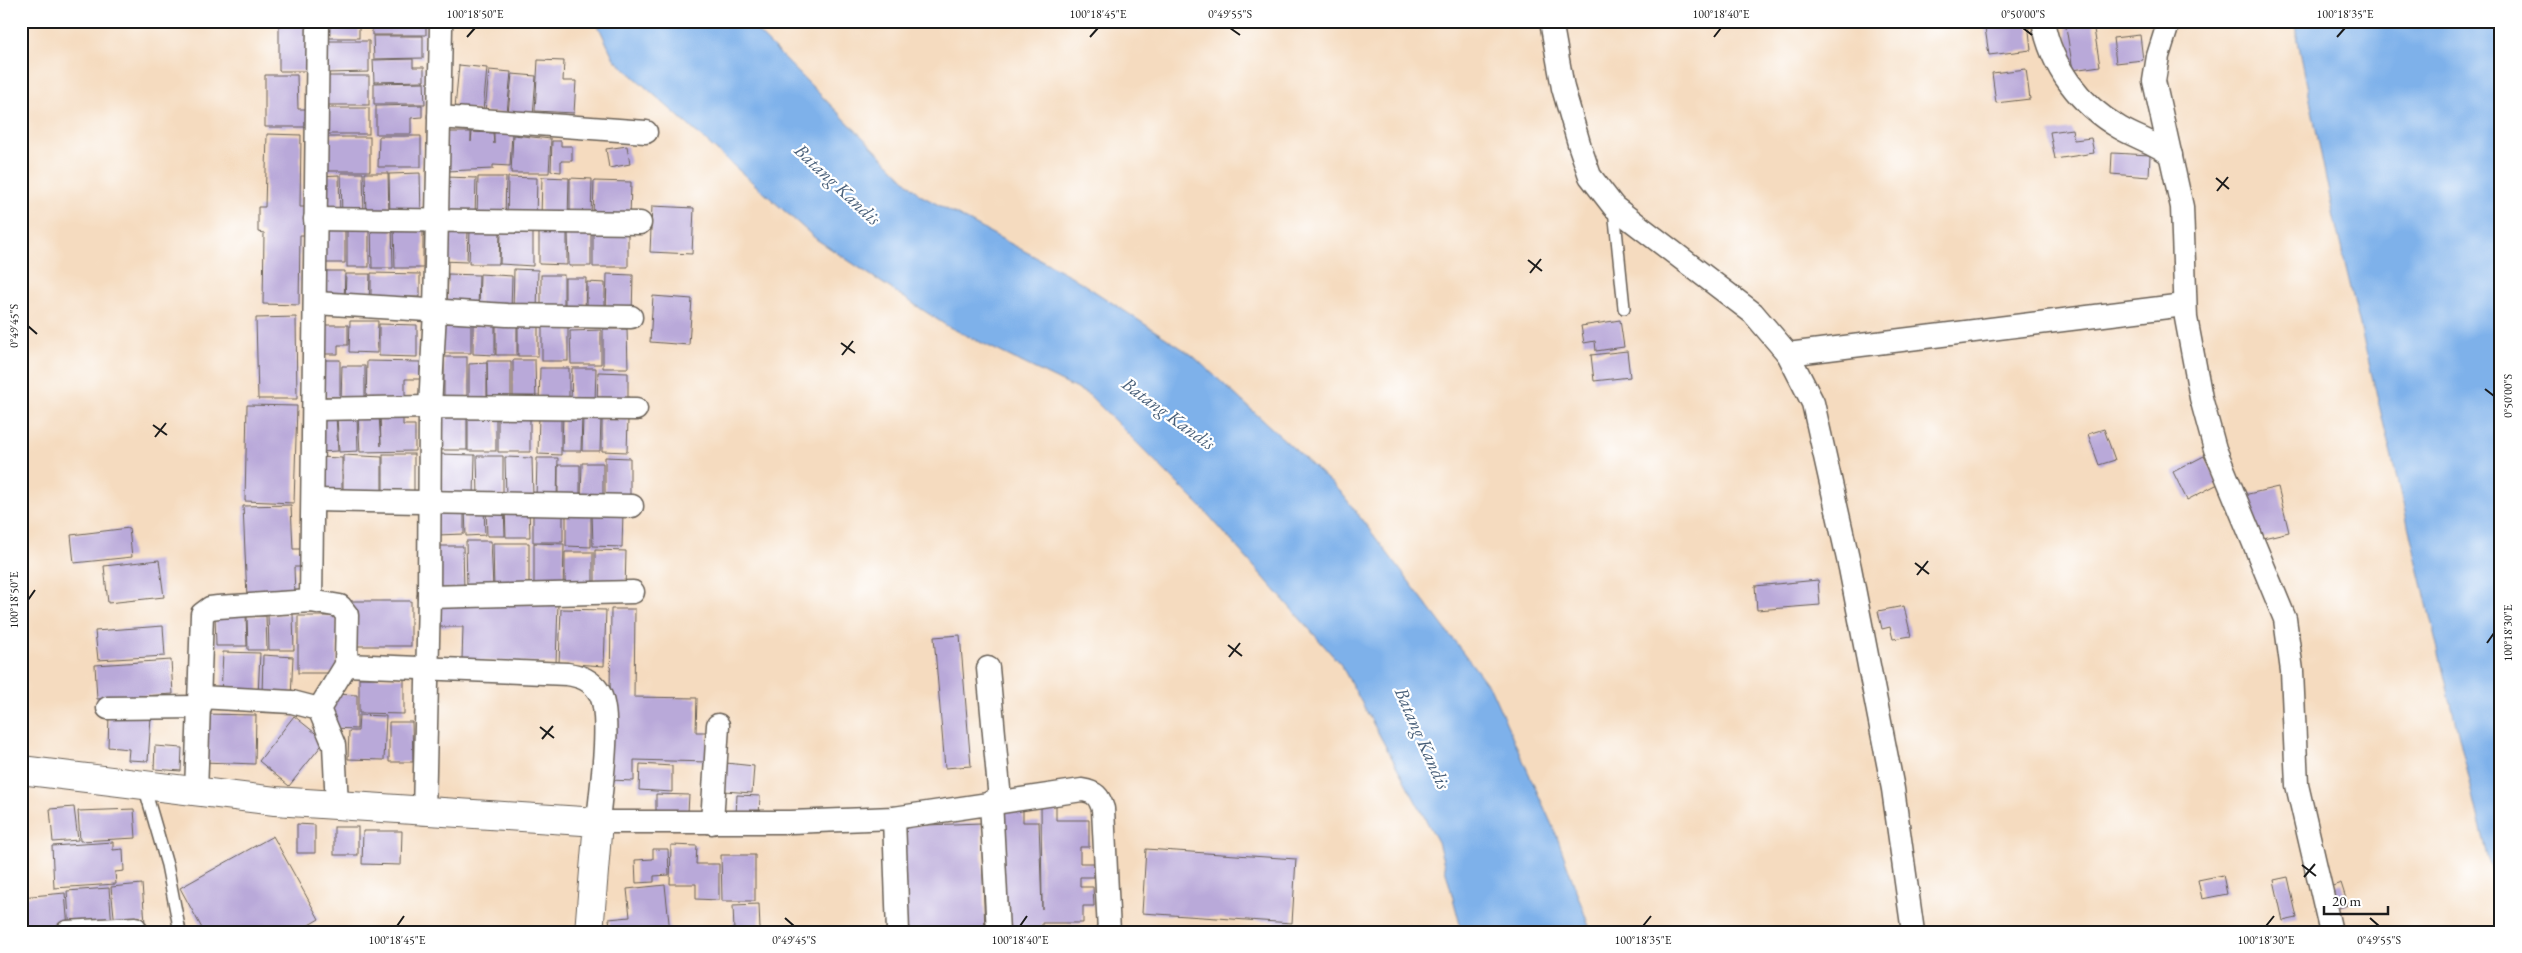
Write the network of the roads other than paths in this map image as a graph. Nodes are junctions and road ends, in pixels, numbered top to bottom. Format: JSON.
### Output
{"nodes":[{"id":1,"x":318,"y":21,"type":"edge"},
{"id":2,"x":1551,"y":21,"type":"edge"},
{"id":3,"x":2043,"y":21,"type":"edge"},
{"id":4,"x":2169,"y":21,"type":"edge"},
{"id":5,"x":441,"y":27,"type":"dead end"},
{"id":6,"x":439,"y":117,"type":"junction"},
{"id":7,"x":646,"y":132,"type":"dead end"},
{"id":8,"x":2171,"y":155,"type":"junction"},
{"id":9,"x":1614,"y":207,"type":"junction"},
{"id":10,"x":315,"y":219,"type":"junction"},
{"id":11,"x":437,"y":220,"type":"junction"},
{"id":12,"x":640,"y":223,"type":"dead end"},
{"id":13,"x":316,"y":303,"type":"junction"},
{"id":14,"x":2184,"y":305,"type":"junction"},
{"id":15,"x":1624,"y":308,"type":"dead end"},
{"id":16,"x":435,"y":311,"type":"junction"},
{"id":17,"x":631,"y":317,"type":"dead end"},
{"id":18,"x":1788,"y":354,"type":"junction"},
{"id":19,"x":430,"y":407,"type":"junction"},
{"id":20,"x":315,"y":409,"type":"junction"},
{"id":21,"x":636,"y":409,"type":"dead end"},
{"id":22,"x":313,"y":500,"type":"junction"},
{"id":23,"x":429,"y":502,"type":"junction"},
{"id":24,"x":632,"y":506,"type":"dead end"},
{"id":25,"x":633,"y":592,"type":"dead end"},
{"id":26,"x":429,"y":597,"type":"junction"},
{"id":27,"x":311,"y":601,"type":"junction"},
{"id":28,"x":346,"y":665,"type":"junction"},
{"id":29,"x":988,"y":668,"type":"dead end"},
{"id":30,"x":428,"y":669,"type":"junction"},
{"id":31,"x":200,"y":702,"type":"junction"},
{"id":32,"x":108,"y":708,"type":"dead end"},
{"id":33,"x":319,"y":709,"type":"junction"},
{"id":34,"x":718,"y":725,"type":"dead end"},
{"id":35,"x":21,"y":770,"type":"edge"},
{"id":36,"x":144,"y":786,"type":"junction"},
{"id":37,"x":196,"y":793,"type":"junction"},
{"id":38,"x":996,"y":801,"type":"junction"},
{"id":39,"x":337,"y":805,"type":"junction"},
{"id":40,"x":424,"y":813,"type":"junction"},
{"id":41,"x":894,"y":818,"type":"junction"},
{"id":42,"x":598,"y":822,"type":"junction"},
{"id":43,"x":712,"y":823,"type":"junction"},
{"id":44,"x":135,"y":928,"type":"dead end"},
{"id":45,"x":67,"y":932,"type":"edge"},
{"id":46,"x":180,"y":932,"type":"edge"},
{"id":47,"x":588,"y":932,"type":"edge"},
{"id":48,"x":898,"y":932,"type":"edge"},
{"id":49,"x":998,"y":932,"type":"edge"},
{"id":50,"x":1109,"y":932,"type":"edge"},
{"id":51,"x":1913,"y":932,"type":"edge"},
{"id":52,"x":2331,"y":932,"type":"edge"}],
"edges":[{"from":1,"to":10,"type":"street"},
{"from":2,"to":9,"type":"street"},
{"from":3,"to":8,"type":"street"},
{"from":4,"to":8,"type":"street"},
{"from":5,"to":6,"type":"street"},
{"from":6,"to":7,"type":"street"},
{"from":6,"to":11,"type":"street"},
{"from":8,"to":14,"type":"street"},
{"from":9,"to":15,"type":"lane"},
{"from":9,"to":18,"type":"street"},
{"from":10,"to":11,"type":"street"},
{"from":10,"to":13,"type":"street"},
{"from":11,"to":12,"type":"street"},
{"from":11,"to":16,"type":"street"},
{"from":13,"to":16,"type":"street"},
{"from":13,"to":20,"type":"street"},
{"from":14,"to":18,"type":"street"},
{"from":14,"to":52,"type":"street"},
{"from":16,"to":17,"type":"street"},
{"from":16,"to":19,"type":"street"},
{"from":18,"to":51,"type":"street"},
{"from":19,"to":20,"type":"street"},
{"from":19,"to":21,"type":"street"},
{"from":19,"to":23,"type":"street"},
{"from":20,"to":22,"type":"street"},
{"from":22,"to":23,"type":"street"},
{"from":22,"to":27,"type":"street"},
{"from":23,"to":24,"type":"street"},
{"from":23,"to":26,"type":"street"},
{"from":25,"to":26,"type":"street"},
{"from":26,"to":30,"type":"street"},
{"from":27,"to":28,"type":"street"},
{"from":27,"to":31,"type":"street"},
{"from":28,"to":30,"type":"street"},
{"from":28,"to":33,"type":"street"},
{"from":29,"to":38,"type":"street"},
{"from":30,"to":40,"type":"street"},
{"from":30,"to":42,"type":"street"},
{"from":31,"to":32,"type":"street"},
{"from":31,"to":33,"type":"street"},
{"from":31,"to":37,"type":"street"},
{"from":33,"to":39,"type":"street"},
{"from":34,"to":43,"type":"street"},
{"from":35,"to":36,"type":"street"},
{"from":36,"to":37,"type":"street"},
{"from":36,"to":46,"type":"lane"},
{"from":37,"to":39,"type":"street"},
{"from":38,"to":41,"type":"street"},
{"from":38,"to":49,"type":"street"},
{"from":38,"to":50,"type":"street"},
{"from":39,"to":40,"type":"street"},
{"from":40,"to":42,"type":"street"},
{"from":41,"to":43,"type":"street"},
{"from":41,"to":48,"type":"street"},
{"from":42,"to":43,"type":"street"},
{"from":42,"to":47,"type":"street"},
{"from":44,"to":45,"type":"street"}]}
